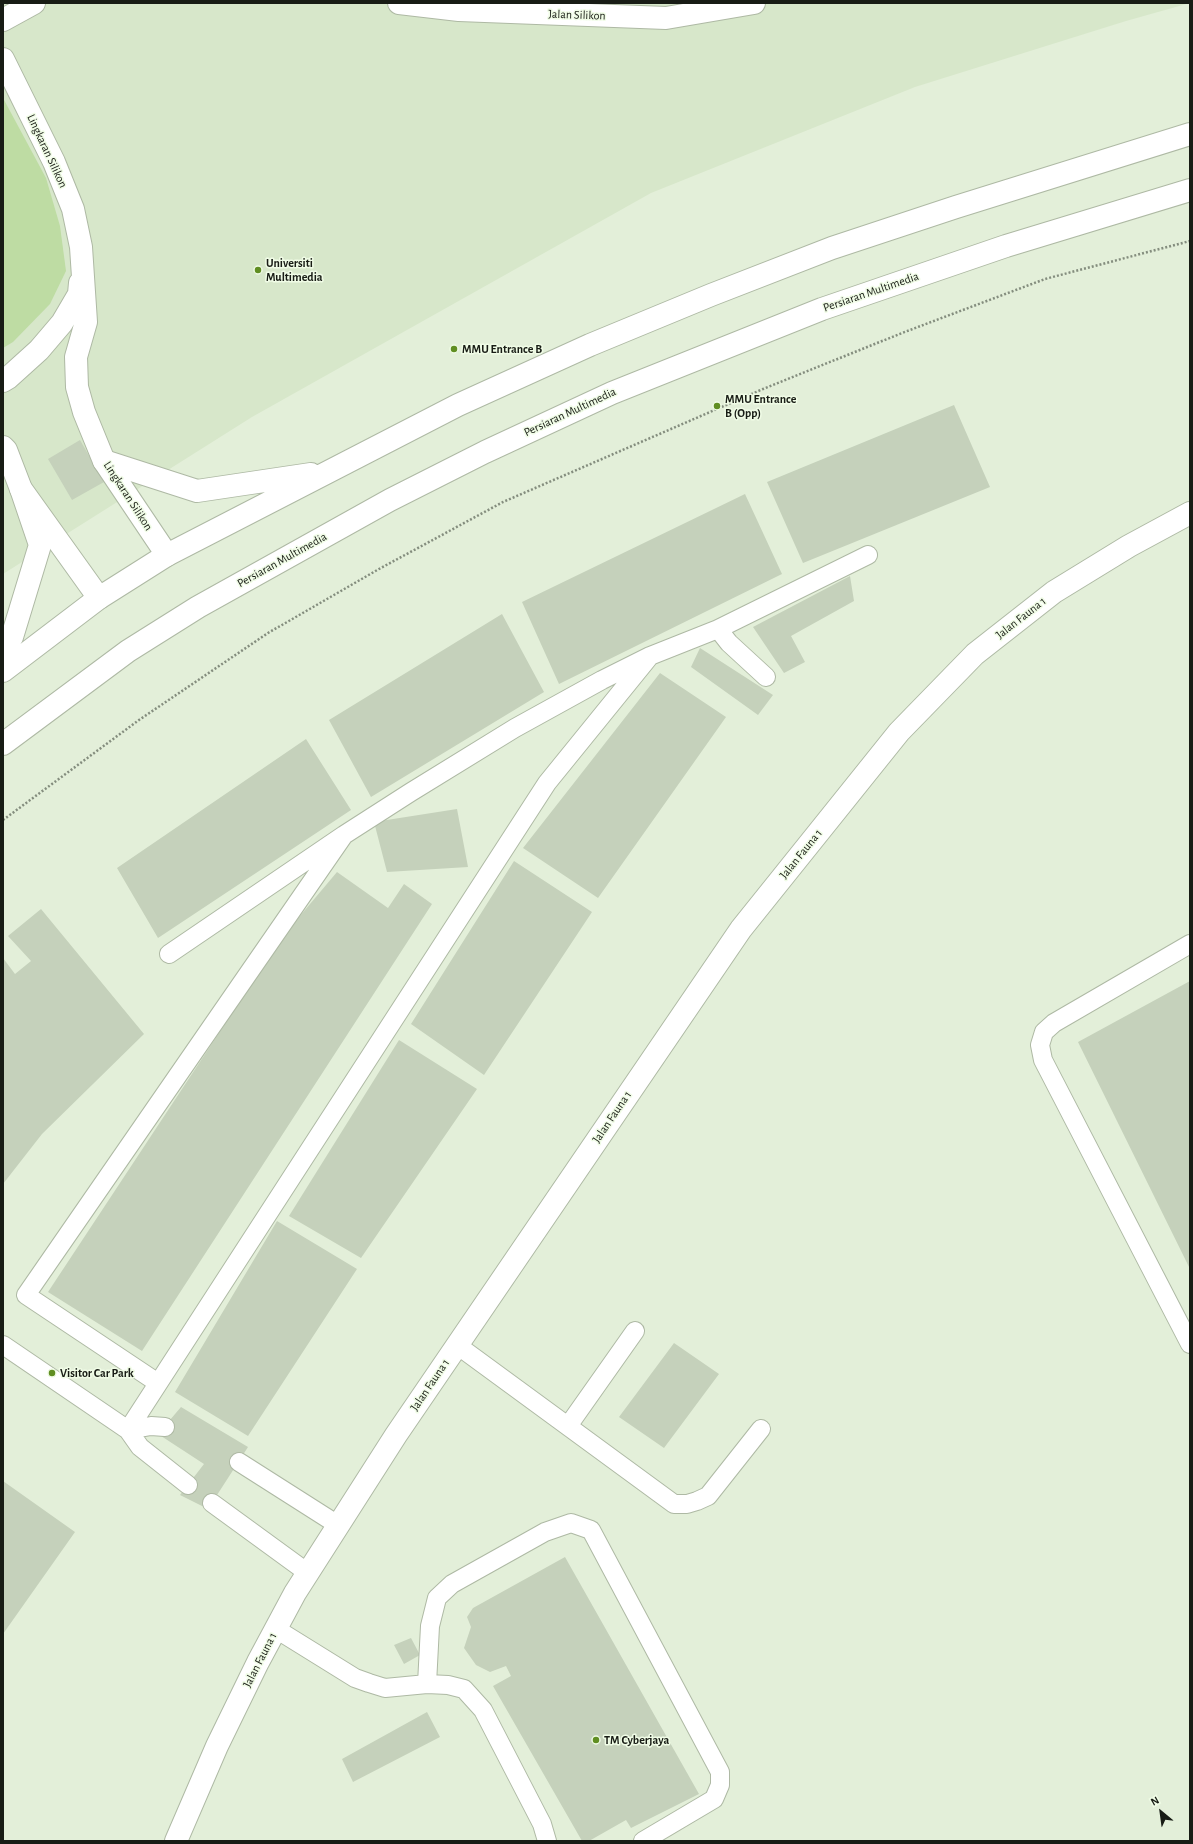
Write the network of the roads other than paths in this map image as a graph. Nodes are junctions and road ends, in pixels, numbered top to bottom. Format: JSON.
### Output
{"nodes":[{"id":1,"x":34,"y":3,"type":"edge"},
{"id":2,"x":400,"y":3,"type":"edge"},
{"id":3,"x":754,"y":3,"type":"edge"},
{"id":4,"x":460,"y":7,"type":"edge"},
{"id":5,"x":3,"y":20,"type":"edge"},
{"id":6,"x":3,"y":59,"type":"edge"},
{"id":7,"x":1190,"y":134,"type":"edge"},
{"id":8,"x":1190,"y":190,"type":"edge"},
{"id":9,"x":81,"y":247,"type":"junction"},
{"id":10,"x":3,"y":380,"type":"edge"},
{"id":11,"x":3,"y":447,"type":"edge"},
{"id":12,"x":104,"y":461,"type":"junction"},
{"id":13,"x":326,"y":472,"type":"junction"},
{"id":14,"x":21,"y":489,"type":"junction"},
{"id":15,"x":1190,"y":513,"type":"edge"},
{"id":16,"x":167,"y":555,"type":"junction"},
{"id":17,"x":868,"y":555,"type":"dead end"},
{"id":18,"x":99,"y":598,"type":"junction"},
{"id":19,"x":718,"y":629,"type":"junction"},
{"id":20,"x":3,"y":647,"type":"edge"},
{"id":21,"x":650,"y":656,"type":"junction"},
{"id":22,"x":3,"y":671,"type":"edge"},
{"id":23,"x":766,"y":678,"type":"dead end"},
{"id":24,"x":3,"y":744,"type":"edge"},
{"id":25,"x":344,"y":835,"type":"junction"},
{"id":26,"x":1190,"y":944,"type":"edge"},
{"id":27,"x":169,"y":954,"type":"dead end"},
{"id":28,"x":635,"y":1331,"type":"dead end"},
{"id":29,"x":1190,"y":1344,"type":"edge"},
{"id":30,"x":3,"y":1345,"type":"edge"},
{"id":31,"x":457,"y":1345,"type":"junction"},
{"id":32,"x":158,"y":1383,"type":"junction"},
{"id":33,"x":568,"y":1426,"type":"junction"},
{"id":34,"x":165,"y":1427,"type":"dead end"},
{"id":35,"x":761,"y":1429,"type":"dead end"},
{"id":36,"x":128,"y":1430,"type":"junction"},
{"id":37,"x":239,"y":1462,"type":"dead end"},
{"id":38,"x":188,"y":1485,"type":"dead end"},
{"id":39,"x":212,"y":1503,"type":"dead end"},
{"id":40,"x":338,"y":1525,"type":"junction"},
{"id":41,"x":308,"y":1573,"type":"junction"},
{"id":42,"x":276,"y":1629,"type":"junction"},
{"id":43,"x":427,"y":1684,"type":"junction"},
{"id":44,"x":176,"y":1841,"type":"edge"},
{"id":45,"x":548,"y":1841,"type":"edge"},
{"id":46,"x":643,"y":1841,"type":"edge"}],
"edges":[{"from":1,"to":5,"type":"main road"},
{"from":2,"to":4,"type":"main road","name":"Jalan Silikon"},
{"from":3,"to":4,"type":"main road","name":"Jalan Silikon"},
{"from":6,"to":9,"type":"main road","name":"Lingkaran Silikon"},
{"from":7,"to":13,"type":"main road"},
{"from":8,"to":24,"type":"main road","name":"Persiaran Multimedia"},
{"from":9,"to":10,"type":"main road","name":"Lingkaran Silikon"},
{"from":9,"to":12,"type":"main road","name":"Lingkaran Silikon"},
{"from":11,"to":14,"type":"main road"},
{"from":12,"to":13,"type":"main road"},
{"from":12,"to":16,"type":"main road","name":"Lingkaran Silikon"},
{"from":13,"to":16,"type":"main road"},
{"from":14,"to":18,"type":"main road"},
{"from":14,"to":20,"type":"main road"},
{"from":15,"to":31,"type":"main road","name":"Jalan Fauna 1"},
{"from":16,"to":18,"type":"main road"},
{"from":17,"to":19,"type":"lane"},
{"from":18,"to":22,"type":"main road"},
{"from":19,"to":21,"type":"lane"},
{"from":19,"to":23,"type":"lane"},
{"from":21,"to":25,"type":"lane"},
{"from":21,"to":32,"type":"lane"},
{"from":25,"to":27,"type":"lane"},
{"from":25,"to":32,"type":"lane"},
{"from":26,"to":29,"type":"lane"},
{"from":28,"to":33,"type":"lane"},
{"from":30,"to":36,"type":"lane"},
{"from":31,"to":33,"type":"lane"},
{"from":31,"to":40,"type":"main road","name":"Jalan Fauna 1"},
{"from":32,"to":36,"type":"lane"},
{"from":33,"to":35,"type":"lane"},
{"from":34,"to":36,"type":"lane"},
{"from":36,"to":38,"type":"lane"},
{"from":37,"to":40,"type":"lane"},
{"from":39,"to":41,"type":"lane"},
{"from":40,"to":41,"type":"main road","name":"Jalan Fauna 1"},
{"from":41,"to":42,"type":"main road","name":"Jalan Fauna 1"},
{"from":42,"to":43,"type":"lane"},
{"from":42,"to":44,"type":"main road","name":"Jalan Fauna 1"},
{"from":43,"to":45,"type":"lane"},
{"from":43,"to":46,"type":"lane"}]}
